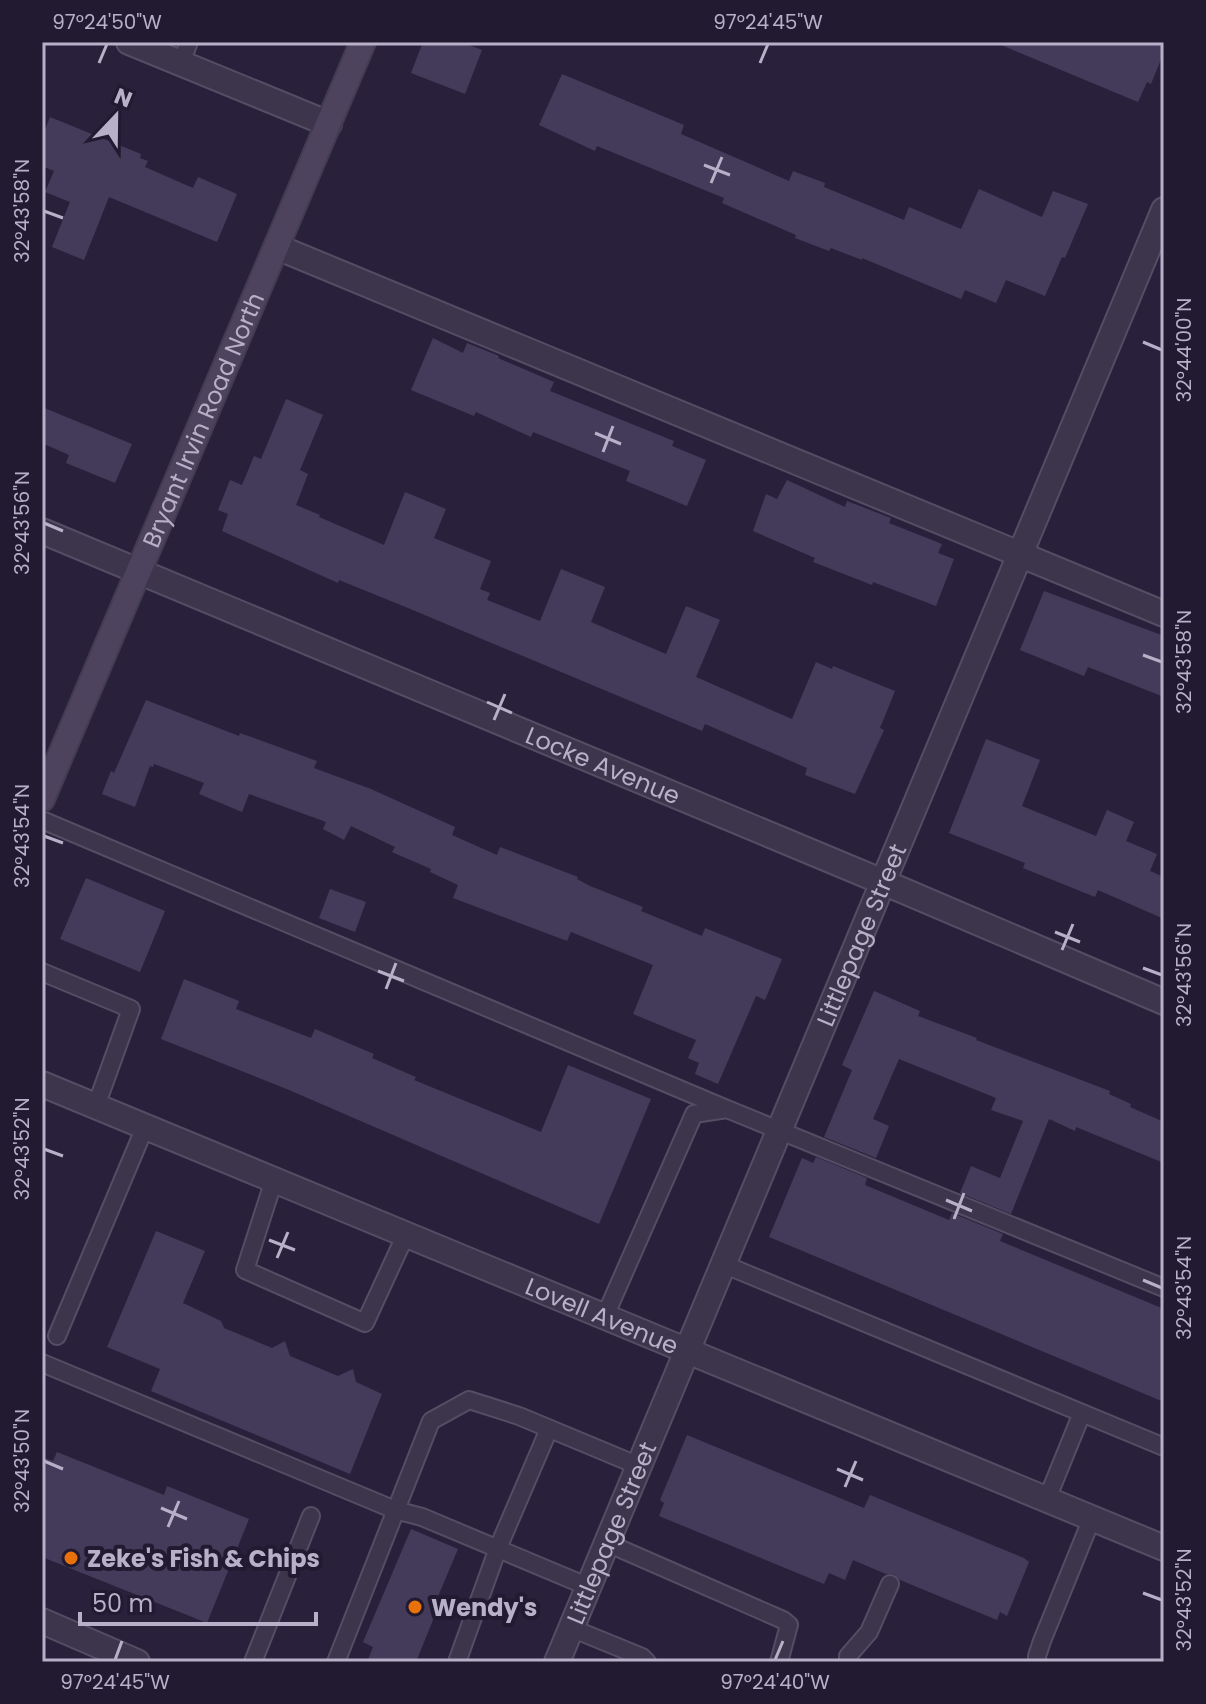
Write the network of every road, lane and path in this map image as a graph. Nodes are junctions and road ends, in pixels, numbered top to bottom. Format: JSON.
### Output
{"nodes":[{"id":1,"x":129,"y":42,"type":"edge"},
{"id":2,"x":363,"y":42,"type":"edge"},
{"id":3,"x":185,"y":53,"type":"edge"},
{"id":4,"x":329,"y":124,"type":"junction"},
{"id":5,"x":1164,"y":210,"type":"edge"},
{"id":6,"x":277,"y":247,"type":"junction"},
{"id":7,"x":42,"y":531,"type":"edge"},
{"id":8,"x":1019,"y":554,"type":"junction"},
{"id":9,"x":140,"y":570,"type":"junction"},
{"id":10,"x":1164,"y":614,"type":"edge"},
{"id":11,"x":42,"y":799,"type":"edge"},
{"id":12,"x":42,"y":820,"type":"edge"},
{"id":13,"x":883,"y":882,"type":"junction"},
{"id":14,"x":42,"y":972,"type":"edge"},
{"id":15,"x":1164,"y":1002,"type":"edge"},
{"id":16,"x":42,"y":1084,"type":"edge"},
{"id":17,"x":96,"y":1106,"type":"junction"},
{"id":18,"x":727,"y":1109,"type":"junction"},
{"id":19,"x":145,"y":1127,"type":"junction"},
{"id":20,"x":779,"y":1130,"type":"junction"},
{"id":21,"x":274,"y":1180,"type":"junction"},
{"id":22,"x":406,"y":1234,"type":"junction"},
{"id":23,"x":723,"y":1264,"type":"junction"},
{"id":24,"x":1164,"y":1288,"type":"edge"},
{"id":25,"x":605,"y":1316,"type":"junction"},
{"id":26,"x":57,"y":1336,"type":"dead end"},
{"id":27,"x":687,"y":1350,"type":"junction"},
{"id":28,"x":42,"y":1363,"type":"edge"},
{"id":29,"x":1082,"y":1413,"type":"junction"},
{"id":30,"x":549,"y":1429,"type":"junction"},
{"id":31,"x":1164,"y":1447,"type":"edge"},
{"id":32,"x":639,"y":1466,"type":"junction"},
{"id":33,"x":1047,"y":1499,"type":"junction"},
{"id":34,"x":395,"y":1510,"type":"junction"},
{"id":35,"x":311,"y":1516,"type":"dead end"},
{"id":36,"x":1092,"y":1518,"type":"junction"},
{"id":37,"x":607,"y":1543,"type":"junction"},
{"id":38,"x":498,"y":1548,"type":"junction"},
{"id":39,"x":1164,"y":1548,"type":"edge"},
{"id":40,"x":890,"y":1584,"type":"dead end"},
{"id":41,"x":589,"y":1587,"type":"junction"},
{"id":42,"x":42,"y":1621,"type":"edge"},
{"id":43,"x":571,"y":1628,"type":"junction"},
{"id":44,"x":137,"y":1662,"type":"edge"},
{"id":45,"x":253,"y":1662,"type":"edge"},
{"id":46,"x":336,"y":1662,"type":"edge"},
{"id":47,"x":457,"y":1662,"type":"edge"},
{"id":48,"x":557,"y":1662,"type":"edge"},
{"id":49,"x":647,"y":1662,"type":"edge"},
{"id":50,"x":779,"y":1662,"type":"edge"},
{"id":51,"x":848,"y":1662,"type":"edge"},
{"id":52,"x":1037,"y":1662,"type":"edge"}],
"edges":[{"from":1,"to":3,"type":"street"},
{"from":2,"to":4,"type":"main road","name":"Bryant Irvin Road North"},
{"from":3,"to":4,"type":"street"},
{"from":4,"to":6,"type":"main road","name":"Bryant Irvin Road North"},
{"from":5,"to":8,"type":"street","name":"Littlepage Street"},
{"from":6,"to":8,"type":"street"},
{"from":6,"to":9,"type":"main road","name":"Bryant Irvin Road North"},
{"from":7,"to":9,"type":"street","name":"Locke Avenue"},
{"from":8,"to":10,"type":"street"},
{"from":8,"to":13,"type":"street","name":"Littlepage Street"},
{"from":9,"to":11,"type":"main road","name":"Bryant Irvin Road North"},
{"from":9,"to":13,"type":"street","name":"Locke Avenue"},
{"from":12,"to":18,"type":"lane"},
{"from":13,"to":15,"type":"street","name":"Locke Avenue"},
{"from":13,"to":20,"type":"street","name":"Littlepage Street"},
{"from":14,"to":17,"type":"lane"},
{"from":16,"to":17,"type":"street","name":"Lovell Avenue"},
{"from":17,"to":19,"type":"street","name":"Lovell Avenue"},
{"from":18,"to":20,"type":"lane"},
{"from":18,"to":25,"type":"lane"},
{"from":19,"to":21,"type":"street","name":"Lovell Avenue"},
{"from":19,"to":26,"type":"lane"},
{"from":20,"to":23,"type":"street","name":"Littlepage Street"},
{"from":20,"to":24,"type":"lane"},
{"from":21,"to":22,"type":"street","name":"Lovell Avenue"},
{"from":21,"to":22,"type":"lane"},
{"from":22,"to":25,"type":"street","name":"Lovell Avenue"},
{"from":23,"to":27,"type":"street","name":"Littlepage Street"},
{"from":23,"to":29,"type":"lane"},
{"from":25,"to":27,"type":"street","name":"Lovell Avenue"},
{"from":27,"to":32,"type":"street","name":"Littlepage Street"},
{"from":27,"to":33,"type":"street","name":"Lovell Avenue"},
{"from":28,"to":34,"type":"lane"},
{"from":29,"to":31,"type":"lane"},
{"from":29,"to":33,"type":"lane"},
{"from":30,"to":32,"type":"lane"},
{"from":30,"to":34,"type":"lane"},
{"from":30,"to":38,"type":"lane"},
{"from":32,"to":37,"type":"street","name":"Littlepage Street"},
{"from":33,"to":36,"type":"street","name":"Lovell Avenue"},
{"from":34,"to":38,"type":"lane"},
{"from":34,"to":46,"type":"lane"},
{"from":35,"to":45,"type":"lane"},
{"from":36,"to":39,"type":"street","name":"Lovell Avenue"},
{"from":36,"to":52,"type":"lane"},
{"from":37,"to":41,"type":"street","name":"Littlepage Street"},
{"from":37,"to":50,"type":"lane"},
{"from":38,"to":41,"type":"lane"},
{"from":38,"to":47,"type":"lane"},
{"from":40,"to":51,"type":"lane"},
{"from":41,"to":43,"type":"street","name":"Littlepage Street"},
{"from":42,"to":44,"type":"street"},
{"from":43,"to":48,"type":"street","name":"Littlepage Street"},
{"from":43,"to":49,"type":"lane"}]}
